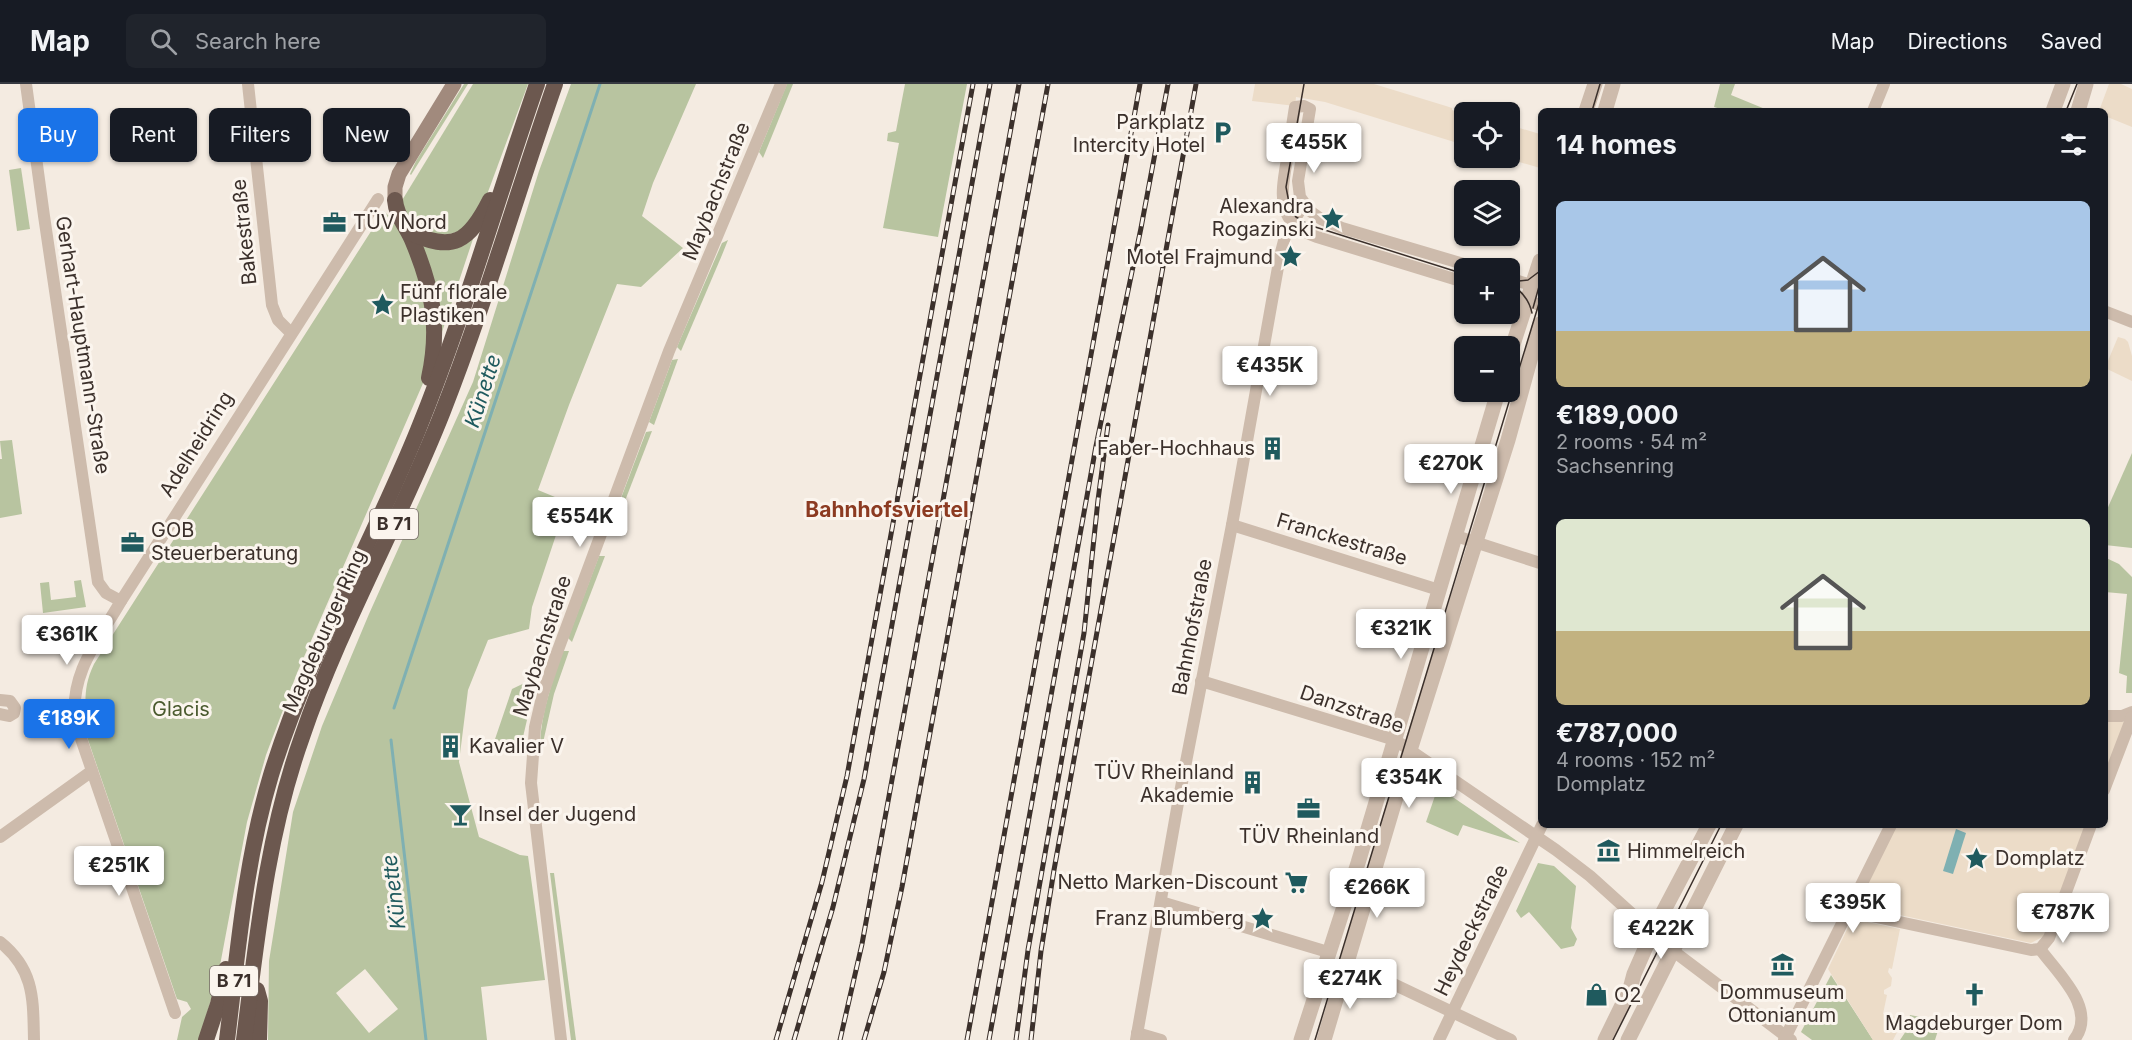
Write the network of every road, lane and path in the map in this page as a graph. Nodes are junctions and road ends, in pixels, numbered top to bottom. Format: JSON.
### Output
{"nodes":[{"id":1,"x":26,"y":84,"type":"edge"},
{"id":2,"x":248,"y":84,"type":"edge"},
{"id":3,"x":454,"y":84,"type":"edge"},
{"id":4,"x":537,"y":84,"type":"edge"},
{"id":5,"x":555,"y":84,"type":"edge"},
{"id":6,"x":781,"y":84,"type":"edge"},
{"id":7,"x":1594,"y":84,"type":"edge"},
{"id":8,"x":1613,"y":84,"type":"edge"},
{"id":9,"x":1884,"y":84,"type":"edge"},
{"id":10,"x":2063,"y":84,"type":"edge"},
{"id":11,"x":2086,"y":84,"type":"edge"},
{"id":12,"x":1587,"y":108,"type":"edge"},
{"id":13,"x":1606,"y":108,"type":"edge"},
{"id":14,"x":1874,"y":108,"type":"edge"},
{"id":15,"x":2054,"y":108,"type":"edge"},
{"id":16,"x":2079,"y":108,"type":"edge"},
{"id":17,"x":513,"y":152,"type":"junction"},
{"id":18,"x":386,"y":200,"type":"junction"},
{"id":19,"x":1304,"y":204,"type":"junction"},
{"id":20,"x":1293,"y":224,"type":"junction"},
{"id":21,"x":409,"y":232,"type":"junction"},
{"id":22,"x":1454,"y":261,"type":"edge"},
{"id":23,"x":1454,"y":279,"type":"edge"},
{"id":24,"x":1520,"y":282,"type":"edge"},
{"id":25,"x":1537,"y":287,"type":"edge"},
{"id":26,"x":1534,"y":303,"type":"edge"},
{"id":27,"x":2108,"y":313,"type":"edge"},
{"id":28,"x":2132,"y":322,"type":"edge"},
{"id":29,"x":1538,"y":331,"type":"edge"},
{"id":30,"x":291,"y":333,"type":"junction"},
{"id":31,"x":1519,"y":336,"type":"edge"},
{"id":32,"x":1495,"y":402,"type":"edge"},
{"id":33,"x":417,"y":432,"type":"junction"},
{"id":34,"x":1232,"y":525,"type":"junction"},
{"id":35,"x":1456,"y":536,"type":"junction"},
{"id":36,"x":1475,"y":543,"type":"junction"},
{"id":37,"x":1538,"y":562,"type":"edge"},
{"id":38,"x":1439,"y":590,"type":"junction"},
{"id":39,"x":121,"y":601,"type":"junction"},
{"id":40,"x":1201,"y":681,"type":"junction"},
{"id":41,"x":0,"y":700,"type":"edge"},
{"id":42,"x":2132,"y":712,"type":"edge"},
{"id":43,"x":0,"y":714,"type":"edge"},
{"id":44,"x":2108,"y":716,"type":"edge"},
{"id":45,"x":2132,"y":717,"type":"edge"},
{"id":46,"x":1395,"y":740,"type":"junction"},
{"id":47,"x":1410,"y":750,"type":"junction"},
{"id":48,"x":92,"y":771,"type":"junction"},
{"id":49,"x":2108,"y":780,"type":"edge"},
{"id":50,"x":1706,"y":828,"type":"edge"},
{"id":51,"x":1734,"y":828,"type":"edge"},
{"id":52,"x":1890,"y":828,"type":"edge"},
{"id":53,"x":2090,"y":828,"type":"edge"},
{"id":54,"x":1539,"y":831,"type":"edge"},
{"id":55,"x":0,"y":837,"type":"edge"},
{"id":56,"x":1161,"y":902,"type":"junction"},
{"id":57,"x":1848,"y":911,"type":"junction"},
{"id":58,"x":241,"y":923,"type":"junction"},
{"id":59,"x":1653,"y":933,"type":"junction"},
{"id":60,"x":0,"y":942,"type":"edge"},
{"id":61,"x":2040,"y":949,"type":"junction"},
{"id":62,"x":1672,"y":950,"type":"junction"},
{"id":63,"x":1328,"y":952,"type":"junction"},
{"id":64,"x":1347,"y":962,"type":"junction"},
{"id":65,"x":253,"y":968,"type":"junction"},
{"id":66,"x":1453,"y":1012,"type":"junction"},
{"id":67,"x":175,"y":1013,"type":"dead end"},
{"id":68,"x":1137,"y":1036,"type":"edge"},
{"id":69,"x":1787,"y":1039,"type":"edge"},
{"id":70,"x":34,"y":1040,"type":"edge"},
{"id":71,"x":206,"y":1040,"type":"edge"},
{"id":72,"x":227,"y":1040,"type":"edge"},
{"id":73,"x":244,"y":1040,"type":"edge"},
{"id":74,"x":259,"y":1040,"type":"edge"},
{"id":75,"x":561,"y":1040,"type":"edge"},
{"id":76,"x":1161,"y":1040,"type":"edge"},
{"id":77,"x":1301,"y":1040,"type":"edge"},
{"id":78,"x":1324,"y":1040,"type":"edge"},
{"id":79,"x":1439,"y":1040,"type":"edge"},
{"id":80,"x":1511,"y":1040,"type":"edge"},
{"id":81,"x":1605,"y":1040,"type":"edge"},
{"id":82,"x":1628,"y":1040,"type":"edge"},
{"id":83,"x":2074,"y":1040,"type":"edge"}],
"edges":[{"from":1,"to":39,"type":"street","name":"Gerhart-Hauptmann-Straße"},
{"from":2,"to":30,"type":"street","name":"Bakestraße"},
{"from":3,"to":18,"type":"main road","name":"Adelheidring"},
{"from":4,"to":17,"type":"highway","name":"Magdeburger Ring","number":"B 71"},
{"from":5,"to":65,"type":"highway","name":"Magdeburger Ring","number":"B 71"},
{"from":6,"to":75,"type":"street","name":"Maybachstraße"},
{"from":7,"to":12,"type":"street"},
{"from":8,"to":13,"type":"street"},
{"from":9,"to":14,"type":"street"},
{"from":10,"to":15,"type":"street"},
{"from":11,"to":16,"type":"street"},
{"from":17,"to":21,"type":"highway"},
{"from":17,"to":33,"type":"highway","name":"Magdeburger Ring","number":"B 71"},
{"from":18,"to":21,"type":"highway"},
{"from":18,"to":30,"type":"street","name":"Adelheidring"},
{"from":19,"to":20,"type":"street","name":"Bahnhofstraße"},
{"from":19,"to":20,"type":"street"},
{"from":19,"to":22,"type":"street"},
{"from":20,"to":23,"type":"street"},
{"from":20,"to":34,"type":"street","name":"Bahnhofstraße"},
{"from":21,"to":33,"type":"highway"},
{"from":24,"to":25,"type":"street"},
{"from":25,"to":26,"type":"street"},
{"from":26,"to":31,"type":"street"},
{"from":27,"to":28,"type":"street"},
{"from":29,"to":36,"type":"street"},
{"from":30,"to":39,"type":"street","name":"Adelheidring"},
{"from":32,"to":35,"type":"street"},
{"from":33,"to":58,"type":"highway","name":"Magdeburger Ring","number":"B 71"},
{"from":34,"to":38,"type":"street","name":"Franckestraße"},
{"from":34,"to":40,"type":"street","name":"Bahnhofstraße"},
{"from":35,"to":36,"type":"street"},
{"from":35,"to":38,"type":"street"},
{"from":36,"to":37,"type":"street"},
{"from":36,"to":47,"type":"street"},
{"from":38,"to":46,"type":"street"},
{"from":39,"to":48,"type":"street","name":"Adelheidring"},
{"from":40,"to":46,"type":"street","name":"Danzstraße"},
{"from":40,"to":56,"type":"street","name":"Bahnhofstraße"},
{"from":41,"to":43,"type":"street"},
{"from":42,"to":44,"type":"street"},
{"from":45,"to":49,"type":"street"},
{"from":46,"to":47,"type":"street","name":"Danzstraße"},
{"from":46,"to":63,"type":"street"},
{"from":47,"to":54,"type":"street","name":"Danzstraße"},
{"from":47,"to":64,"type":"street"},
{"from":48,"to":55,"type":"street"},
{"from":48,"to":67,"type":"street","name":"Adelheidring"},
{"from":50,"to":59,"type":"street"},
{"from":51,"to":62,"type":"street"},
{"from":52,"to":57,"type":"street"},
{"from":53,"to":61,"type":"street"},
{"from":54,"to":59,"type":"street","name":"Danzstraße"},
{"from":54,"to":66,"type":"street","name":"Heydeckstraße"},
{"from":56,"to":63,"type":"street"},
{"from":56,"to":68,"type":"street","name":"Bahnhofstraße"},
{"from":57,"to":61,"type":"street"},
{"from":57,"to":69,"type":"street"},
{"from":58,"to":71,"type":"highway"},
{"from":58,"to":72,"type":"highway","name":"Magdeburger Ring","number":"B 71"},
{"from":59,"to":62,"type":"street","name":"Danzstraße"},
{"from":59,"to":81,"type":"street"},
{"from":60,"to":70,"type":"street"},
{"from":61,"to":83,"type":"street"},
{"from":62,"to":69,"type":"street","name":"Danzstraße"},
{"from":62,"to":82,"type":"street"},
{"from":63,"to":77,"type":"street"},
{"from":64,"to":66,"type":"street"},
{"from":64,"to":78,"type":"street"},
{"from":65,"to":73,"type":"highway","name":"Magdeburger Ring","number":"B 71"},
{"from":65,"to":74,"type":"highway"},
{"from":66,"to":79,"type":"street","name":"Heydeckstraße"},
{"from":66,"to":80,"type":"street"},
{"from":68,"to":76,"type":"street"}]}
